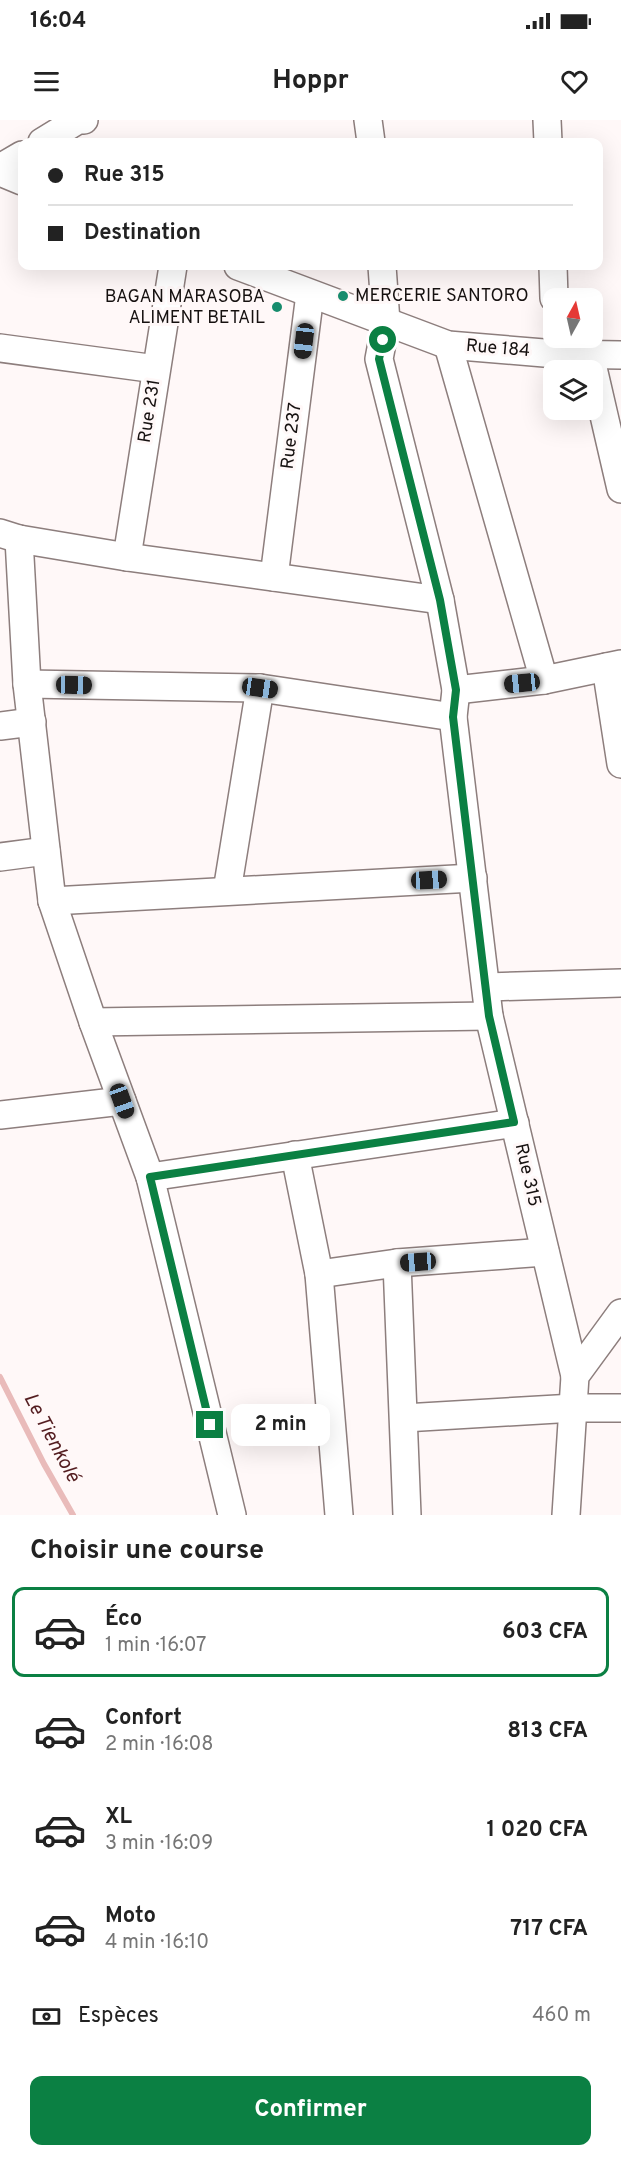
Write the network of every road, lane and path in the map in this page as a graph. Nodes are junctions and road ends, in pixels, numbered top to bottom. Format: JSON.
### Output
{"nodes":[{"id":1,"x":78,"y":120,"type":"edge"},
{"id":2,"x":84,"y":120,"type":"edge"},
{"id":3,"x":368,"y":120,"type":"edge"},
{"id":4,"x":547,"y":120,"type":"edge"},
{"id":5,"x":49,"y":138,"type":"edge"},
{"id":6,"x":371,"y":138,"type":"edge"},
{"id":7,"x":548,"y":138,"type":"edge"},
{"id":8,"x":18,"y":157,"type":"edge"},
{"id":9,"x":0,"y":170,"type":"edge"},
{"id":10,"x":18,"y":179,"type":"edge"},
{"id":11,"x":172,"y":270,"type":"edge"},
{"id":12,"x":248,"y":270,"type":"edge"},
{"id":13,"x":382,"y":270,"type":"edge"},
{"id":14,"x":553,"y":270,"type":"edge"},
{"id":15,"x":554,"y":288,"type":"edge"},
{"id":16,"x":310,"y":294,"type":"junction"},
{"id":17,"x":386,"y":322,"type":"junction"},
{"id":18,"x":448,"y":345,"type":"junction"},
{"id":19,"x":543,"y":346,"type":"edge"},
{"id":20,"x":0,"y":348,"type":"edge"},
{"id":21,"x":563,"y":348,"type":"edge"},
{"id":22,"x":590,"y":355,"type":"junction"},
{"id":23,"x":621,"y":355,"type":"edge"},
{"id":24,"x":156,"y":369,"type":"junction"},
{"id":25,"x":621,"y":489,"type":"edge"},
{"id":26,"x":10,"y":536,"type":"edge"},
{"id":27,"x":127,"y":557,"type":"junction"},
{"id":28,"x":274,"y":578,"type":"junction"},
{"id":29,"x":440,"y":600,"type":"junction"},
{"id":30,"x":614,"y":666,"type":"edge"},
{"id":31,"x":544,"y":680,"type":"junction"},
{"id":32,"x":27,"y":684,"type":"junction"},
{"id":33,"x":260,"y":688,"type":"junction"},
{"id":34,"x":456,"y":690,"type":"junction"},
{"id":35,"x":453,"y":717,"type":"junction"},
{"id":36,"x":32,"y":722,"type":"junction"},
{"id":37,"x":0,"y":726,"type":"edge"},
{"id":38,"x":621,"y":764,"type":"edge"},
{"id":39,"x":46,"y":852,"type":"junction"},
{"id":40,"x":0,"y":857,"type":"edge"},
{"id":41,"x":473,"y":878,"type":"junction"},
{"id":42,"x":227,"y":891,"type":"junction"},
{"id":43,"x":52,"y":901,"type":"junction"},
{"id":44,"x":621,"y":983,"type":"edge"},
{"id":45,"x":487,"y":987,"type":"junction"},
{"id":46,"x":489,"y":1016,"type":"junction"},
{"id":47,"x":93,"y":1022,"type":"junction"},
{"id":48,"x":122,"y":1101,"type":"junction"},
{"id":49,"x":0,"y":1115,"type":"edge"},
{"id":50,"x":514,"y":1122,"type":"junction"},
{"id":51,"x":295,"y":1155,"type":"junction"},
{"id":52,"x":150,"y":1177,"type":"junction"},
{"id":53,"x":545,"y":1252,"type":"junction"},
{"id":54,"x":397,"y":1263,"type":"junction"},
{"id":55,"x":319,"y":1274,"type":"junction"},
{"id":56,"x":621,"y":1313,"type":"edge"},
{"id":57,"x":575,"y":1376,"type":"junction"},
{"id":58,"x":574,"y":1408,"type":"junction"},
{"id":59,"x":621,"y":1408,"type":"edge"},
{"id":60,"x":404,"y":1418,"type":"junction"},
{"id":61,"x":232,"y":1515,"type":"edge"},
{"id":62,"x":339,"y":1515,"type":"edge"},
{"id":63,"x":407,"y":1515,"type":"edge"},
{"id":64,"x":566,"y":1515,"type":"edge"}],
"edges":[{"from":1,"to":2,"type":"street"},
{"from":1,"to":5,"type":"street"},
{"from":3,"to":6,"type":"street"},
{"from":4,"to":7,"type":"street"},
{"from":8,"to":9,"type":"street"},
{"from":9,"to":10,"type":"street"},
{"from":11,"to":24,"type":"street","name":"Rue 231"},
{"from":12,"to":16,"type":"street","name":"Rue 184"},
{"from":13,"to":17,"type":"street","name":"Rue 315"},
{"from":14,"to":15,"type":"street"},
{"from":16,"to":17,"type":"street","name":"Rue 184"},
{"from":16,"to":28,"type":"street","name":"Rue 237"},
{"from":17,"to":18,"type":"street","name":"Rue 184"},
{"from":17,"to":29,"type":"street","name":"Rue 315"},
{"from":18,"to":19,"type":"street","name":"Rue 184"},
{"from":18,"to":31,"type":"street"},
{"from":20,"to":24,"type":"street"},
{"from":21,"to":22,"type":"street","name":"Rue 184"},
{"from":22,"to":23,"type":"street","name":"Rue 184"},
{"from":22,"to":25,"type":"street"},
{"from":24,"to":27,"type":"street","name":"Rue 231"},
{"from":26,"to":27,"type":"street"},
{"from":26,"to":32,"type":"street"},
{"from":27,"to":28,"type":"street"},
{"from":28,"to":29,"type":"street"},
{"from":29,"to":34,"type":"street","name":"Rue 315"},
{"from":30,"to":31,"type":"street"},
{"from":30,"to":38,"type":"street"},
{"from":31,"to":34,"type":"street"},
{"from":32,"to":33,"type":"street"},
{"from":32,"to":36,"type":"street"},
{"from":33,"to":35,"type":"street"},
{"from":33,"to":42,"type":"street"},
{"from":34,"to":35,"type":"street","name":"Rue 315"},
{"from":35,"to":41,"type":"street","name":"Rue 315"},
{"from":36,"to":37,"type":"street"},
{"from":36,"to":39,"type":"street"},
{"from":39,"to":40,"type":"street"},
{"from":39,"to":43,"type":"street"},
{"from":41,"to":42,"type":"street"},
{"from":41,"to":45,"type":"street","name":"Rue 315"},
{"from":42,"to":43,"type":"street"},
{"from":43,"to":47,"type":"street"},
{"from":44,"to":45,"type":"street"},
{"from":45,"to":46,"type":"street","name":"Rue 315"},
{"from":46,"to":47,"type":"street"},
{"from":46,"to":50,"type":"street","name":"Rue 315"},
{"from":47,"to":48,"type":"street"},
{"from":48,"to":49,"type":"street"},
{"from":48,"to":52,"type":"street"},
{"from":50,"to":51,"type":"street"},
{"from":50,"to":53,"type":"street","name":"Rue 315"},
{"from":51,"to":52,"type":"street"},
{"from":51,"to":55,"type":"street"},
{"from":52,"to":61,"type":"street"},
{"from":53,"to":54,"type":"street"},
{"from":53,"to":57,"type":"street","name":"Rue 315"},
{"from":54,"to":55,"type":"street"},
{"from":54,"to":60,"type":"street"},
{"from":55,"to":62,"type":"street"},
{"from":56,"to":57,"type":"street"},
{"from":57,"to":58,"type":"street","name":"Rue 315"},
{"from":58,"to":59,"type":"street"},
{"from":58,"to":60,"type":"street"},
{"from":58,"to":64,"type":"street","name":"Rue 315"},
{"from":60,"to":63,"type":"street"}]}
